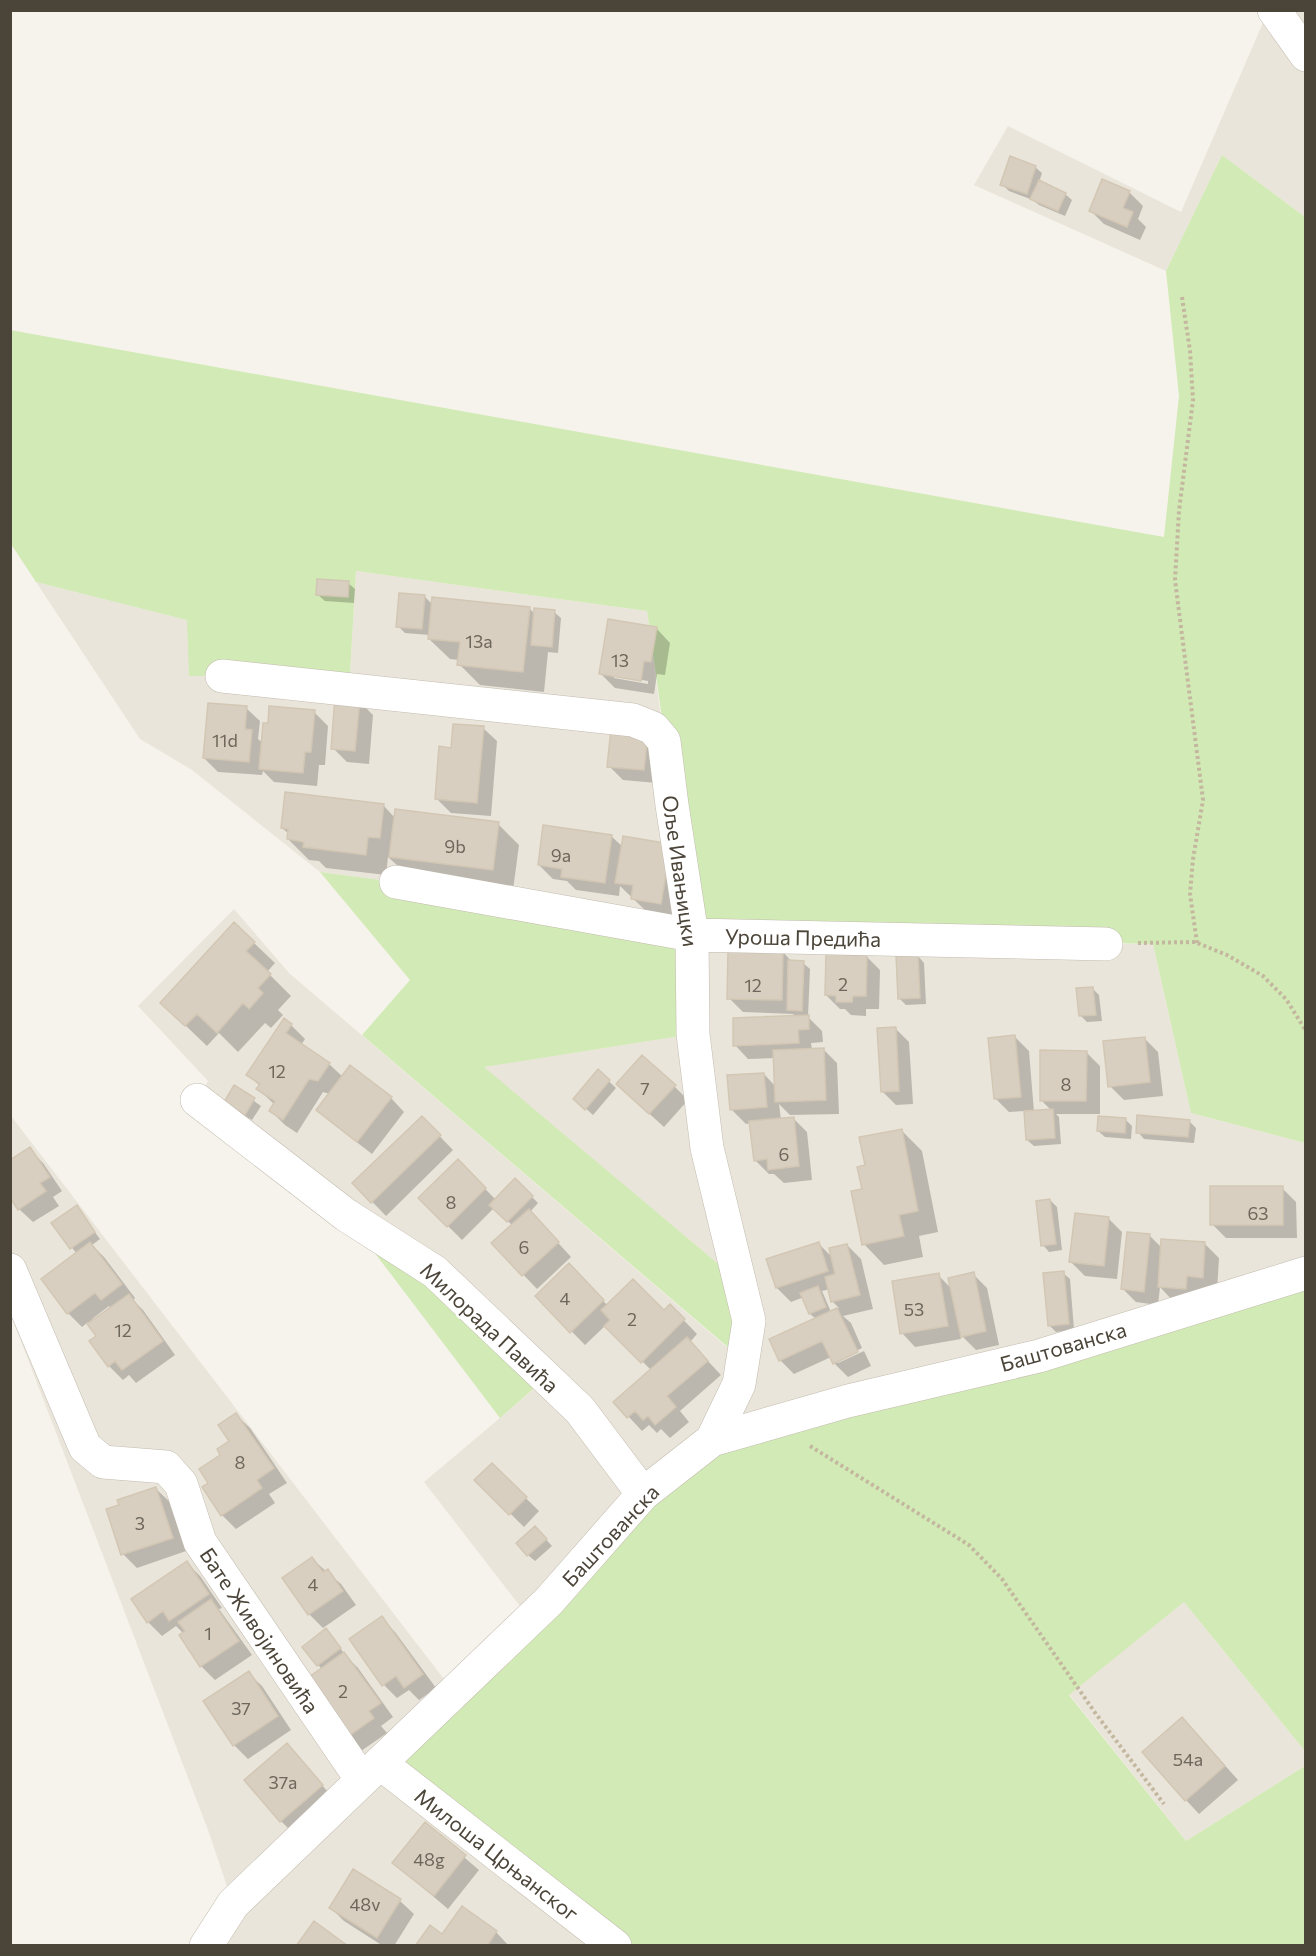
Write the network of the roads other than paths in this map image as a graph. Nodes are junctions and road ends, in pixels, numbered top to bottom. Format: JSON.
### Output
{"nodes":[{"id":1,"x":1274,"y":10,"type":"edge"},
{"id":2,"x":1305,"y":55,"type":"edge"},
{"id":3,"x":222,"y":676,"type":"dead end"},
{"id":4,"x":396,"y":882,"type":"dead end"},
{"id":5,"x":692,"y":934,"type":"junction"},
{"id":6,"x":1106,"y":944,"type":"road end"},
{"id":7,"x":197,"y":1100,"type":"dead end"},
{"id":8,"x":10,"y":1270,"type":"edge"},
{"id":9,"x":1305,"y":1273,"type":"edge"},
{"id":10,"x":712,"y":1440,"type":"junction"},
{"id":11,"x":643,"y":1494,"type":"junction"},
{"id":12,"x":371,"y":1772,"type":"junction"},
{"id":13,"x":206,"y":1946,"type":"edge"},
{"id":14,"x":615,"y":1946,"type":"edge"}],
"edges":[{"from":1,"to":2,"type":"street"},
{"from":3,"to":5,"type":"street","name":"Оље Ивањицки"},
{"from":4,"to":5,"type":"street","name":"Уроша Предића"},
{"from":5,"to":6,"type":"street","name":"Уроша Предића"},
{"from":5,"to":10,"type":"street","name":"Оље Ивањицки"},
{"from":7,"to":11,"type":"street","name":"Милорада Павића"},
{"from":8,"to":12,"type":"street","name":"Бате Живојиновића"},
{"from":9,"to":10,"type":"street","name":"Баштованска"},
{"from":10,"to":11,"type":"street","name":"Баштованска"},
{"from":11,"to":12,"type":"street","name":"Баштованска"},
{"from":12,"to":13,"type":"street","name":"Баштованска"},
{"from":12,"to":14,"type":"street","name":"Милоша Црњанског"}]}
